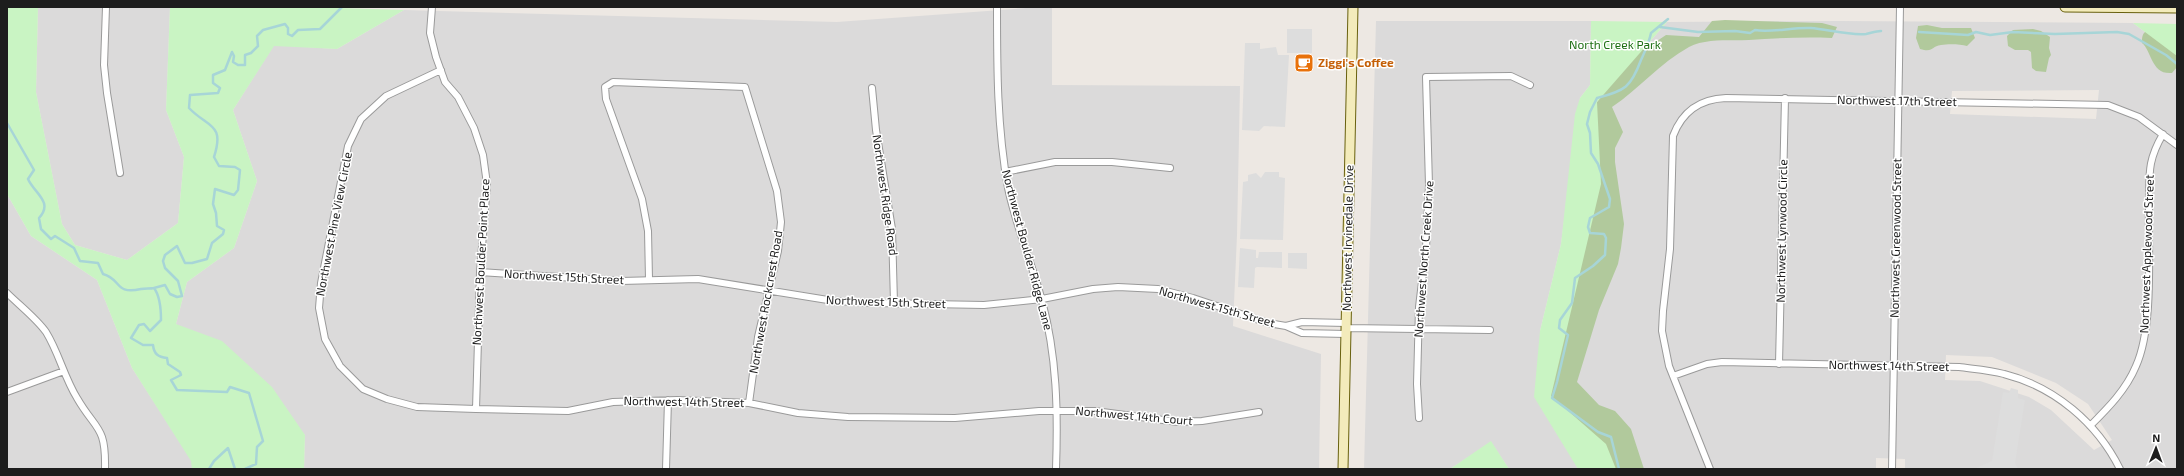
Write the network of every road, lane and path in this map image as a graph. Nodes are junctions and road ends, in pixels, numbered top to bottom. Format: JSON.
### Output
{"nodes":[{"id":1,"x":106,"y":7,"type":"edge"},
{"id":2,"x":432,"y":7,"type":"edge"},
{"id":3,"x":997,"y":7,"type":"edge"},
{"id":4,"x":1352,"y":7,"type":"edge"},
{"id":5,"x":1900,"y":7,"type":"edge"},
{"id":6,"x":2066,"y":7,"type":"edge"},
{"id":7,"x":2177,"y":8,"type":"edge"},
{"id":8,"x":441,"y":70,"type":"junction"},
{"id":9,"x":1530,"y":85,"type":"dead end"},
{"id":10,"x":872,"y":88,"type":"dead end"},
{"id":11,"x":1785,"y":98,"type":"junction"},
{"id":12,"x":1899,"y":101,"type":"junction"},
{"id":13,"x":2163,"y":134,"type":"junction"},
{"id":14,"x":2177,"y":145,"type":"edge"},
{"id":15,"x":1170,"y":168,"type":"dead end"},
{"id":16,"x":1005,"y":172,"type":"junction"},
{"id":17,"x":120,"y":173,"type":"dead end"},
{"id":18,"x":480,"y":272,"type":"junction"},
{"id":19,"x":649,"y":279,"type":"junction"},
{"id":20,"x":769,"y":290,"type":"junction"},
{"id":21,"x":7,"y":293,"type":"edge"},
{"id":22,"x":1042,"y":299,"type":"junction"},
{"id":23,"x":894,"y":303,"type":"junction"},
{"id":24,"x":1286,"y":326,"type":"junction"},
{"id":25,"x":1346,"y":328,"type":"junction"},
{"id":26,"x":1418,"y":329,"type":"junction"},
{"id":27,"x":1490,"y":330,"type":"dead end"},
{"id":28,"x":1779,"y":364,"type":"junction"},
{"id":29,"x":1894,"y":366,"type":"junction"},
{"id":30,"x":64,"y":371,"type":"junction"},
{"id":31,"x":1673,"y":376,"type":"junction"},
{"id":32,"x":363,"y":390,"type":"joint"},
{"id":33,"x":7,"y":392,"type":"edge"},
{"id":34,"x":668,"y":400,"type":"junction"},
{"id":35,"x":749,"y":403,"type":"junction"},
{"id":36,"x":476,"y":409,"type":"junction"},
{"id":37,"x":1056,"y":411,"type":"junction"},
{"id":38,"x":1259,"y":412,"type":"dead end"},
{"id":39,"x":1420,"y":418,"type":"dead end"},
{"id":40,"x":2090,"y":426,"type":"junction"},
{"id":41,"x":105,"y":469,"type":"edge"},
{"id":42,"x":666,"y":469,"type":"edge"},
{"id":43,"x":1056,"y":469,"type":"edge"},
{"id":44,"x":1343,"y":469,"type":"edge"},
{"id":45,"x":1710,"y":469,"type":"edge"},
{"id":46,"x":1892,"y":469,"type":"edge"},
{"id":47,"x":2120,"y":469,"type":"edge"}],
"edges":[{"from":1,"to":17,"type":"street"},
{"from":2,"to":8,"type":"street","name":"Northwest Boulder Point Place"},
{"from":3,"to":16,"type":"street","name":"Northwest Boulder Ridge Lane"},
{"from":4,"to":25,"type":"main road","name":"Northwest Irvinedale Drive"},
{"from":5,"to":12,"type":"street","name":"Northwest Greenwood Street"},
{"from":6,"to":7,"type":"main road"},
{"from":8,"to":18,"type":"street","name":"Northwest Boulder Point Place"},
{"from":8,"to":32,"type":"street","name":"Northwest Pine View Circle"},
{"from":9,"to":26,"type":"street","name":"Northwest North Creek Drive"},
{"from":10,"to":23,"type":"street","name":"Northwest Ridge Road"},
{"from":11,"to":12,"type":"street","name":"Northwest 17th Street"},
{"from":11,"to":28,"type":"street","name":"Northwest Lynwood Circle"},
{"from":11,"to":31,"type":"street","name":"Northwest 17th Street"},
{"from":12,"to":13,"type":"street","name":"Northwest 17th Street"},
{"from":12,"to":29,"type":"street","name":"Northwest Greenwood Street"},
{"from":13,"to":14,"type":"street","name":"Northwest 17th Street"},
{"from":13,"to":40,"type":"street","name":"Northwest Applewood Street"},
{"from":15,"to":16,"type":"street"},
{"from":16,"to":22,"type":"street","name":"Northwest Boulder Ridge Lane"},
{"from":18,"to":19,"type":"street","name":"Northwest 15th Street"},
{"from":18,"to":36,"type":"street","name":"Northwest Boulder Point Place"},
{"from":19,"to":20,"type":"street","name":"Northwest 15th Street"},
{"from":19,"to":20,"type":"street","name":"Northwest Rockcrest Road"},
{"from":20,"to":23,"type":"street","name":"Northwest 15th Street"},
{"from":20,"to":35,"type":"street","name":"Northwest Rockcrest Road"},
{"from":21,"to":30,"type":"street"},
{"from":22,"to":23,"type":"street","name":"Northwest 15th Street"},
{"from":22,"to":24,"type":"street","name":"Northwest 15th Street"},
{"from":22,"to":37,"type":"street","name":"Northwest Boulder Ridge Lane"},
{"from":24,"to":25,"type":"street","name":"Northwest 15th Street"},
{"from":24,"to":25,"type":"street","name":"Northwest 15th Street"},
{"from":25,"to":26,"type":"street","name":"Northwest 15th Street"},
{"from":25,"to":44,"type":"main road","name":"Northwest Irvinedale Drive"},
{"from":26,"to":27,"type":"street","name":"Northwest 15th Street"},
{"from":26,"to":39,"type":"street","name":"Northwest North Creek Drive"},
{"from":28,"to":29,"type":"street","name":"Northwest 14th Street"},
{"from":28,"to":31,"type":"street","name":"Northwest 14th Street"},
{"from":29,"to":40,"type":"street","name":"Northwest 14th Street"},
{"from":29,"to":46,"type":"street","name":"Northwest Greenwood Street"},
{"from":30,"to":33,"type":"street"},
{"from":30,"to":41,"type":"street"},
{"from":31,"to":45,"type":"street","name":"Northwest 17th Street"},
{"from":32,"to":36,"type":"street","name":"Northwest 14th Street"},
{"from":34,"to":35,"type":"street","name":"Northwest 14th Street"},
{"from":34,"to":36,"type":"street","name":"Northwest 14th Street"},
{"from":34,"to":42,"type":"street"},
{"from":35,"to":37,"type":"street","name":"Northwest 14th Street"},
{"from":37,"to":38,"type":"street","name":"Northwest 14th Court"},
{"from":37,"to":43,"type":"street","name":"Northwest Boulder Ridge Lane"},
{"from":40,"to":47,"type":"street"}]}
